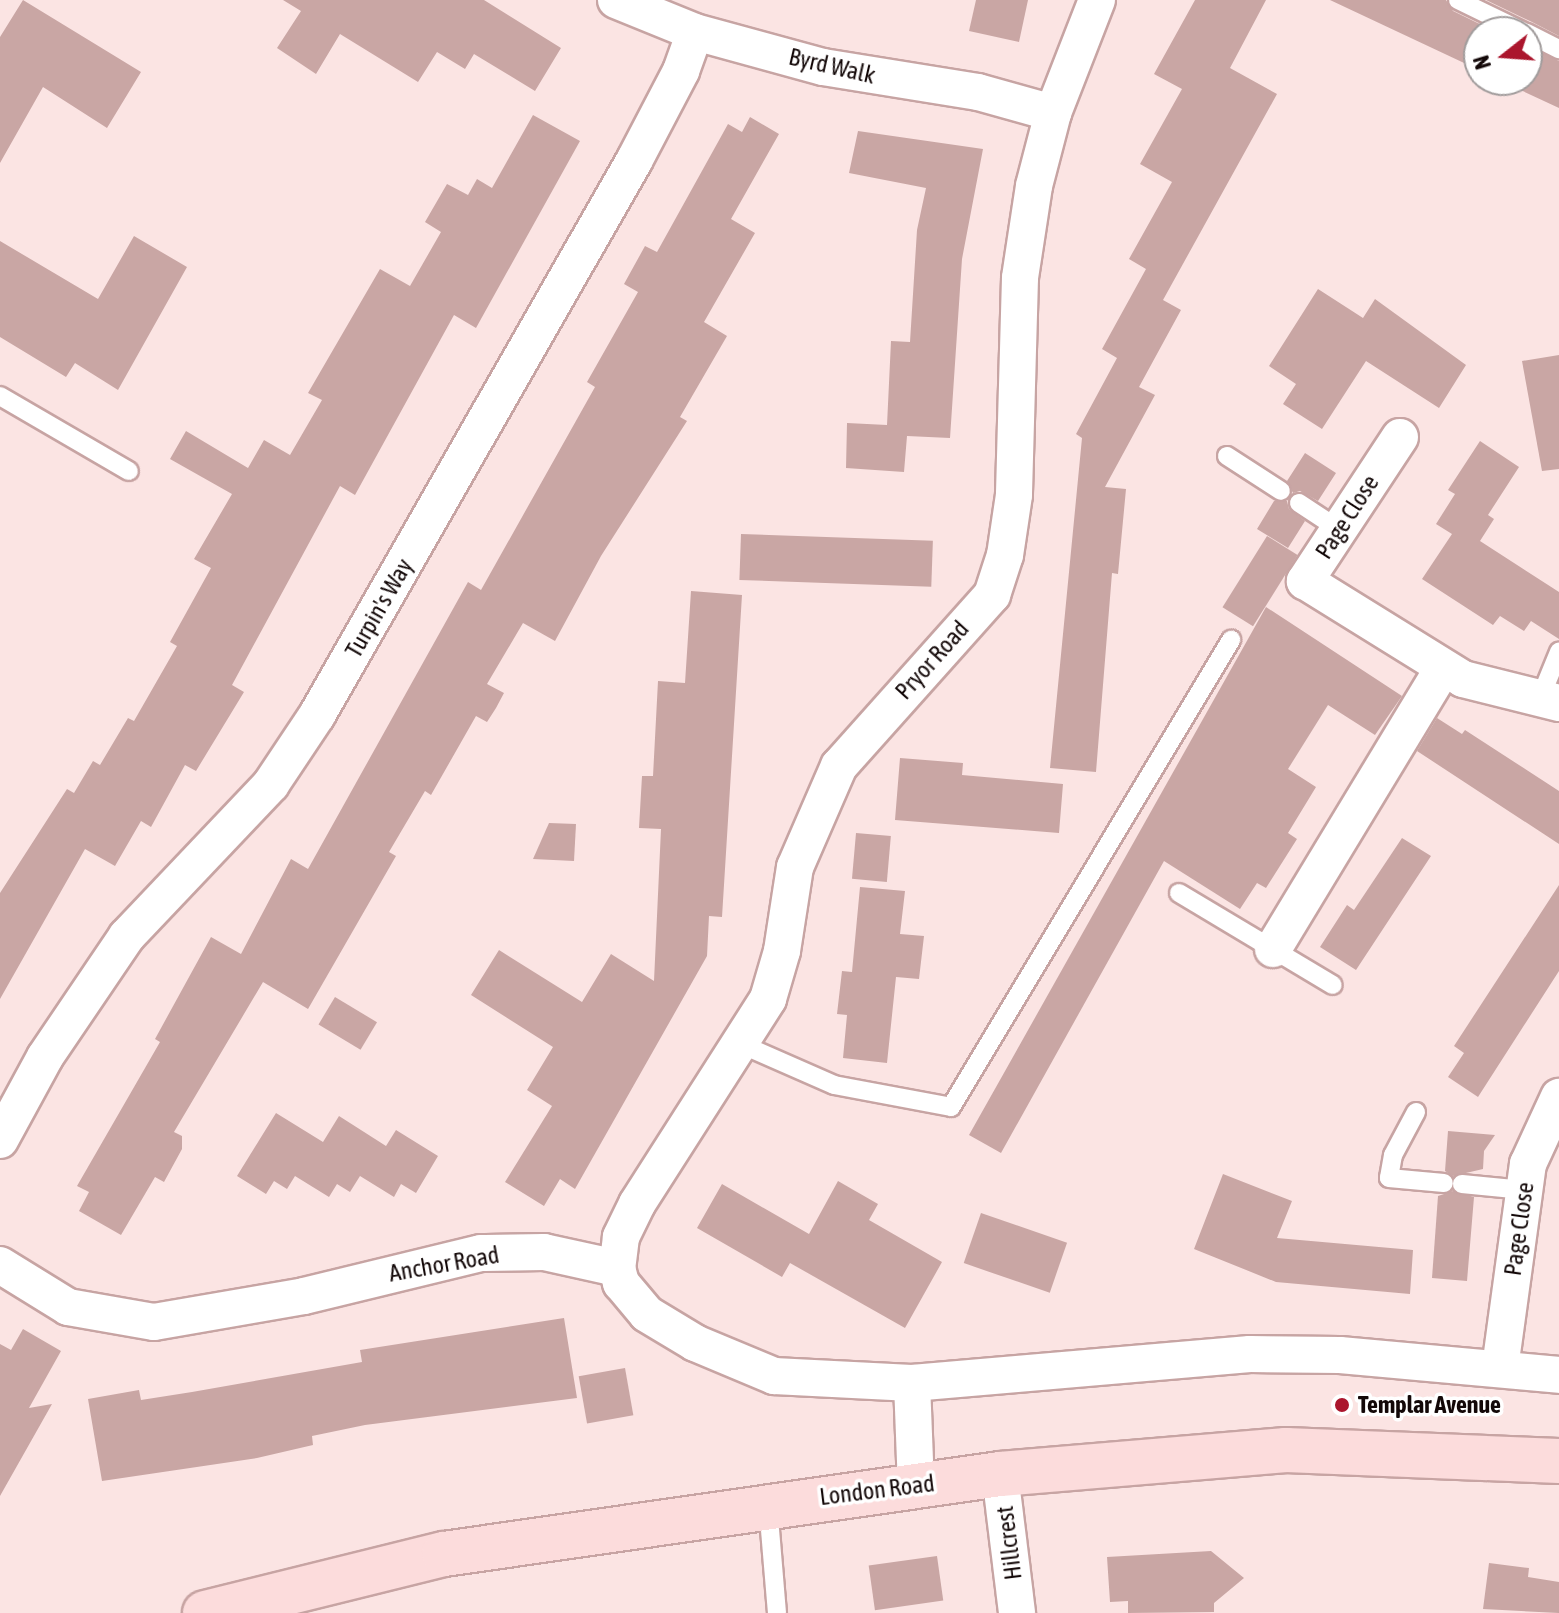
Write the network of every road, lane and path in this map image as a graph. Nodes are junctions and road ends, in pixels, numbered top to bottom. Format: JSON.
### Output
{"nodes":[{"id":1,"x":616,"y":0,"type":"edge"},
{"id":2,"x":1097,"y":0,"type":"edge"},
{"id":3,"x":1458,"y":0,"type":"edge"},
{"id":4,"x":1491,"y":16,"type":"edge"},
{"id":5,"x":695,"y":32,"type":"junction"},
{"id":6,"x":1053,"y":113,"type":"junction"},
{"id":7,"x":0,"y":396,"type":"edge"},
{"id":8,"x":1400,"y":437,"type":"dead end"},
{"id":9,"x":1227,"y":456,"type":"dead end"},
{"id":10,"x":129,"y":471,"type":"dead end"},
{"id":11,"x":1281,"y":491,"type":"dead end"},
{"id":12,"x":1299,"y":503,"type":"dead end"},
{"id":13,"x":1337,"y":528,"type":"junction"},
{"id":14,"x":1231,"y":640,"type":"dead end"},
{"id":15,"x":1559,"y":652,"type":"edge"},
{"id":16,"x":1443,"y":668,"type":"junction"},
{"id":17,"x":1550,"y":700,"type":"edge"},
{"id":18,"x":1179,"y":893,"type":"dead end"},
{"id":19,"x":1273,"y":949,"type":"junction"},
{"id":20,"x":1333,"y":985,"type":"dead end"},
{"id":21,"x":743,"y":1045,"type":"junction"},
{"id":22,"x":1558,"y":1099,"type":"edge"},
{"id":23,"x":1416,"y":1112,"type":"dead end"},
{"id":24,"x":0,"y":1140,"type":"edge"},
{"id":25,"x":1524,"y":1190,"type":"junction"},
{"id":26,"x":0,"y":1265,"type":"edge"},
{"id":27,"x":617,"y":1268,"type":"junction"},
{"id":28,"x":1500,"y":1368,"type":"junction"},
{"id":29,"x":1559,"y":1375,"type":"edge"},
{"id":30,"x":912,"y":1383,"type":"junction"},
{"id":31,"x":1559,"y":1461,"type":"edge"},
{"id":32,"x":1000,"y":1474,"type":"junction"},
{"id":33,"x":916,"y":1485,"type":"junction"},
{"id":34,"x":768,"y":1504,"type":"junction"},
{"id":35,"x":205,"y":1613,"type":"edge"},
{"id":36,"x":777,"y":1613,"type":"edge"},
{"id":37,"x":1017,"y":1613,"type":"edge"}],
"edges":[{"from":1,"to":5,"type":"street","name":"Byrd Walk"},
{"from":2,"to":6,"type":"street","name":"Pryor Road"},
{"from":3,"to":4,"type":"lane"},
{"from":5,"to":6,"type":"street","name":"Byrd Walk"},
{"from":5,"to":24,"type":"street","name":"Turpin's Way"},
{"from":6,"to":21,"type":"street","name":"Pryor Road"},
{"from":7,"to":10,"type":"lane"},
{"from":8,"to":13,"type":"street","name":"Page Close"},
{"from":9,"to":11,"type":"lane"},
{"from":12,"to":13,"type":"lane"},
{"from":13,"to":16,"type":"street","name":"Page Close"},
{"from":14,"to":21,"type":"lane"},
{"from":15,"to":17,"type":"lane"},
{"from":16,"to":17,"type":"street","name":"Page Close"},
{"from":16,"to":19,"type":"street"},
{"from":18,"to":19,"type":"lane"},
{"from":19,"to":20,"type":"lane"},
{"from":21,"to":27,"type":"street","name":"Pryor Road"},
{"from":22,"to":25,"type":"street","name":"Page Close"},
{"from":23,"to":25,"type":"lane"},
{"from":25,"to":28,"type":"street","name":"Page Close"},
{"from":26,"to":27,"type":"street","name":"Anchor Road"},
{"from":27,"to":30,"type":"street"},
{"from":28,"to":29,"type":"street"},
{"from":28,"to":30,"type":"street"},
{"from":30,"to":33,"type":"street"},
{"from":31,"to":32,"type":"main road","name":"London Road"},
{"from":32,"to":33,"type":"main road","name":"London Road"},
{"from":32,"to":37,"type":"street","name":"Hillcrest"},
{"from":33,"to":34,"type":"main road","name":"London Road"},
{"from":34,"to":35,"type":"main road","name":"London Road"},
{"from":34,"to":36,"type":"lane"}]}
